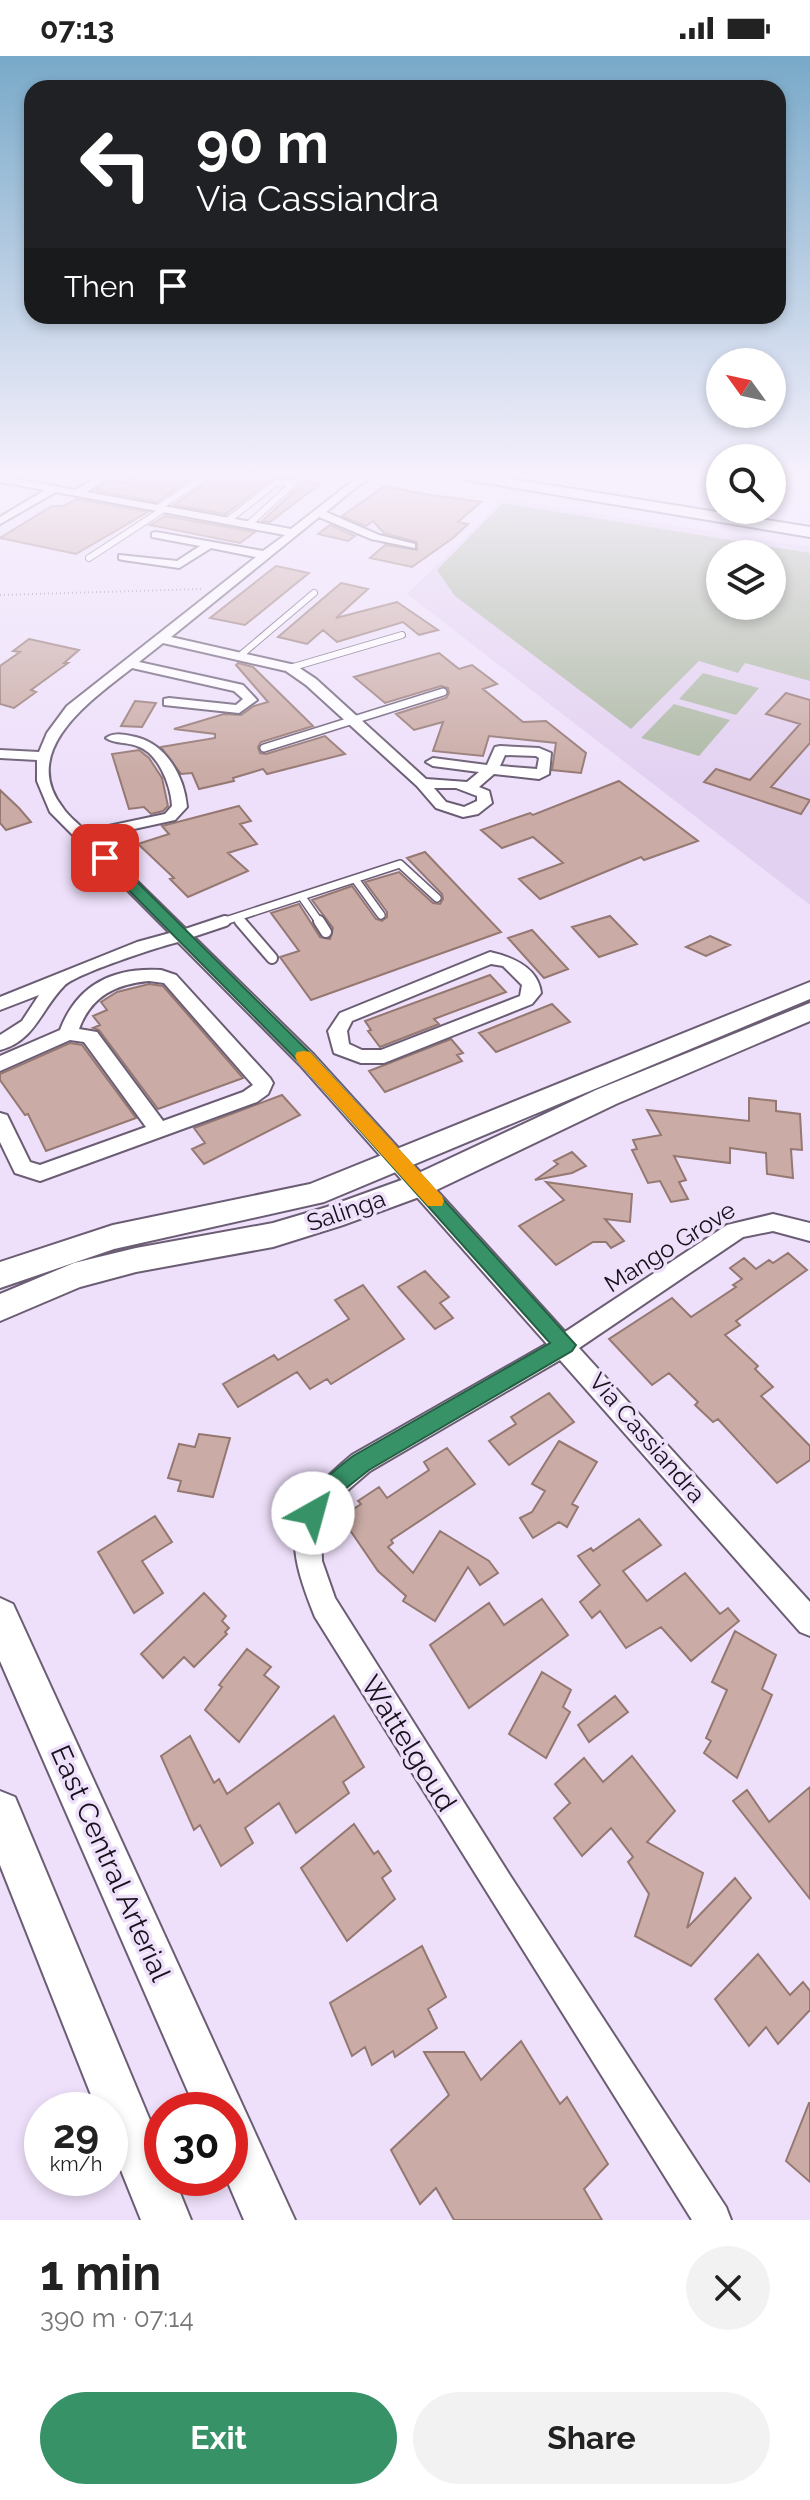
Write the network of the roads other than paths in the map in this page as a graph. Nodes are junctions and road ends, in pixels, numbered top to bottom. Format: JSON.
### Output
{"nodes":[{"id":1,"x":238,"y":577,"type":"edge"},
{"id":2,"x":314,"y":593,"type":"dead end"},
{"id":3,"x":402,"y":635,"type":"dead end"},
{"id":4,"x":160,"y":638,"type":"junction"},
{"id":5,"x":242,"y":654,"type":"junction"},
{"id":6,"x":128,"y":663,"type":"junction"},
{"id":7,"x":290,"y":668,"type":"junction"},
{"id":8,"x":443,"y":692,"type":"dead end"},
{"id":9,"x":169,"y":702,"type":"dead end"},
{"id":10,"x":352,"y":720,"type":"junction"},
{"id":11,"x":113,"y":738,"type":"dead end"},
{"id":12,"x":264,"y":748,"type":"dead end"},
{"id":13,"x":0,"y":754,"type":"edge"},
{"id":14,"x":43,"y":756,"type":"junction"},
{"id":15,"x":433,"y":762,"type":"dead end"},
{"id":16,"x":422,"y":783,"type":"junction"},
{"id":17,"x":471,"y":786,"type":"junction"},
{"id":18,"x":82,"y":836,"type":"junction"},
{"id":19,"x":355,"y":879,"type":"junction"},
{"id":20,"x":302,"y":897,"type":"junction"},
{"id":21,"x":437,"y":898,"type":"dead end"},
{"id":22,"x":381,"y":915,"type":"dead end"},
{"id":23,"x":237,"y":918,"type":"junction"},
{"id":24,"x":326,"y":932,"type":"dead end"},
{"id":25,"x":183,"y":935,"type":"junction"},
{"id":26,"x":272,"y":958,"type":"dead end"},
{"id":27,"x":58,"y":981,"type":"junction"},
{"id":28,"x":810,"y":990,"type":"edge"},
{"id":29,"x":0,"y":1004,"type":"edge"},
{"id":30,"x":810,"y":1011,"type":"edge"},
{"id":31,"x":68,"y":1034,"type":"junction"},
{"id":32,"x":0,"y":1044,"type":"edge"},
{"id":33,"x":341,"y":1048,"type":"junction"},
{"id":34,"x":307,"y":1060,"type":"junction"},
{"id":35,"x":0,"y":1064,"type":"edge"},
{"id":36,"x":0,"y":1120,"type":"edge"},
{"id":37,"x":159,"y":1130,"type":"junction"},
{"id":38,"x":400,"y":1161,"type":"junction"},
{"id":39,"x":420,"y":1185,"type":"junction"},
{"id":40,"x":810,"y":1232,"type":"edge"},
{"id":41,"x":0,"y":1275,"type":"edge"},
{"id":42,"x":0,"y":1308,"type":"edge"},
{"id":43,"x":565,"y":1345,"type":"junction"},
{"id":44,"x":0,"y":1617,"type":"edge"},
{"id":45,"x":810,"y":1622,"type":"edge"},
{"id":46,"x":0,"y":1812,"type":"edge"},
{"id":47,"x":213,"y":2092,"type":"edge"},
{"id":48,"x":248,"y":2170,"type":"edge"},
{"id":49,"x":166,"y":2220,"type":"edge"},
{"id":50,"x":270,"y":2220,"type":"edge"},
{"id":51,"x":713,"y":2220,"type":"edge"}],
"edges":[{"from":1,"to":4,"type":"street"},
{"from":2,"to":5,"type":"lane"},
{"from":3,"to":7,"type":"lane"},
{"from":4,"to":5,"type":"street"},
{"from":4,"to":6,"type":"street"},
{"from":5,"to":7,"type":"street"},
{"from":6,"to":9,"type":"street"},
{"from":6,"to":14,"type":"street"},
{"from":7,"to":10,"type":"street"},
{"from":8,"to":10,"type":"lane"},
{"from":10,"to":12,"type":"lane"},
{"from":10,"to":16,"type":"street"},
{"from":11,"to":18,"type":"street"},
{"from":13,"to":14,"type":"street"},
{"from":14,"to":18,"type":"street","name":"Via Cassiandra"},
{"from":15,"to":17,"type":"street"},
{"from":16,"to":17,"type":"street"},
{"from":16,"to":17,"type":"street"},
{"from":18,"to":25,"type":"street","name":"Via Cassiandra"},
{"from":19,"to":20,"type":"lane"},
{"from":19,"to":21,"type":"lane"},
{"from":19,"to":22,"type":"lane"},
{"from":20,"to":23,"type":"lane"},
{"from":20,"to":24,"type":"lane"},
{"from":23,"to":25,"type":"lane"},
{"from":23,"to":26,"type":"lane"},
{"from":25,"to":27,"type":"street"},
{"from":25,"to":34,"type":"street","name":"Via Cassiandra"},
{"from":27,"to":29,"type":"street"},
{"from":27,"to":32,"type":"street"},
{"from":28,"to":38,"type":"street","name":"Salinga"},
{"from":30,"to":39,"type":"street","name":"Salinga"},
{"from":31,"to":35,"type":"street"},
{"from":31,"to":37,"type":"street"},
{"from":31,"to":37,"type":"street"},
{"from":33,"to":33,"type":"street"},
{"from":33,"to":34,"type":"street"},
{"from":34,"to":38,"type":"street","name":"Via Cassiandra"},
{"from":36,"to":37,"type":"street"},
{"from":38,"to":39,"type":"street","name":"Via Cassiandra"},
{"from":38,"to":41,"type":"street","name":"Salinga"},
{"from":39,"to":42,"type":"street","name":"Salinga"},
{"from":39,"to":43,"type":"street","name":"Via Cassiandra"},
{"from":40,"to":43,"type":"street","name":"Mango Grove"},
{"from":43,"to":45,"type":"street","name":"Via Cassiandra"},
{"from":43,"to":51,"type":"street","name":"Wattelgoud"},
{"from":44,"to":47,"type":"street","name":"East Central Arterial"},
{"from":46,"to":49,"type":"street"},
{"from":48,"to":50,"type":"street"}]}
